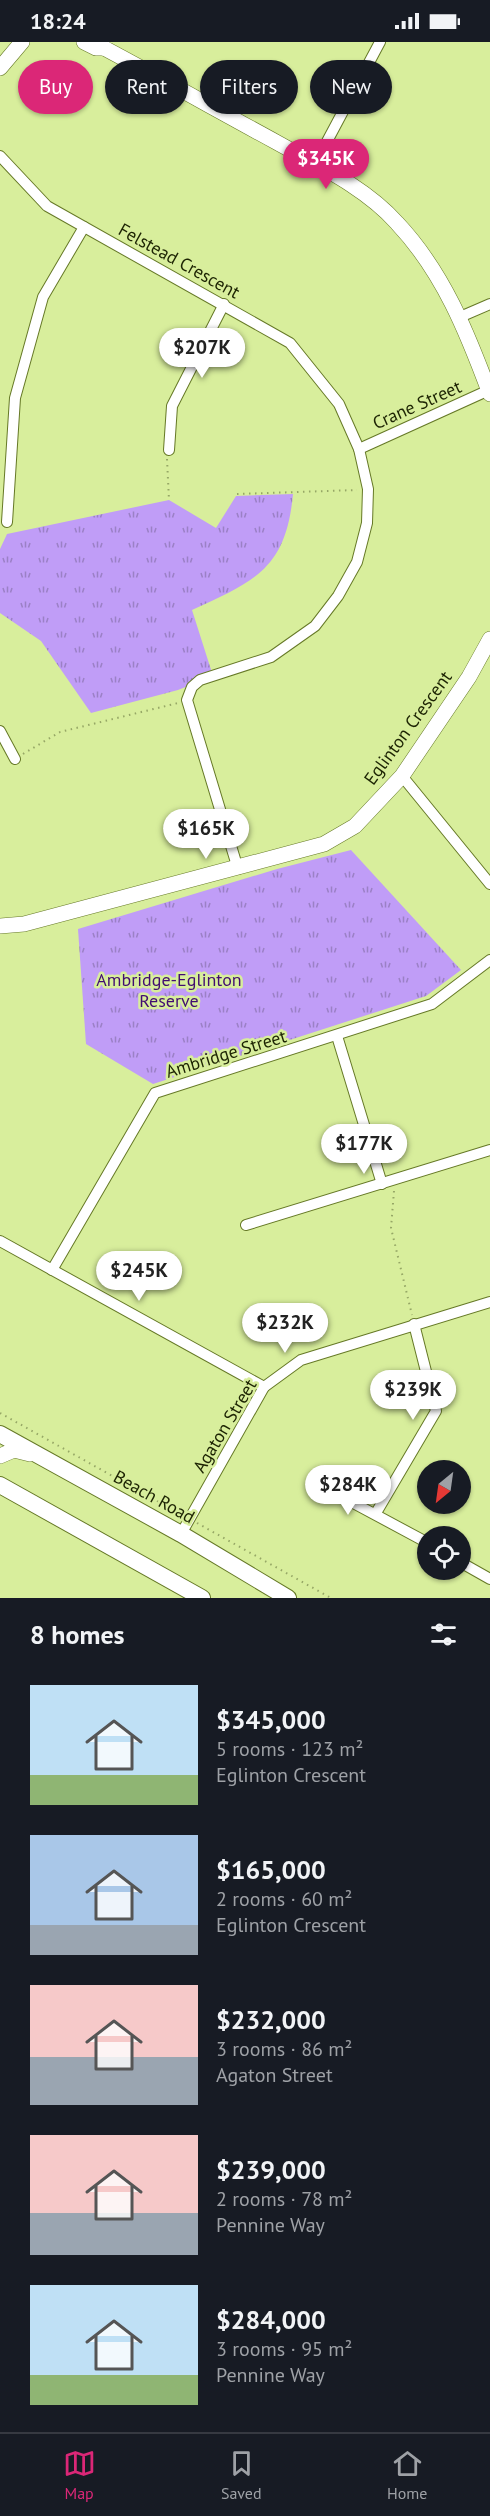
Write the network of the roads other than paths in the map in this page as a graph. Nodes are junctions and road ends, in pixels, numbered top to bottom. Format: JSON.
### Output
{"nodes":[{"id":1,"x":22,"y":42,"type":"edge"},
{"id":2,"x":84,"y":42,"type":"edge"},
{"id":3,"x":380,"y":42,"type":"edge"},
{"id":4,"x":103,"y":45,"type":"edge"},
{"id":5,"x":12,"y":48,"type":"edge"},
{"id":6,"x":0,"y":68,"type":"edge"},
{"id":7,"x":0,"y":156,"type":"edge"},
{"id":8,"x":315,"y":164,"type":"junction"},
{"id":9,"x":84,"y":227,"type":"junction"},
{"id":10,"x":225,"y":304,"type":"junction"},
{"id":11,"x":490,"y":304,"type":"edge"},
{"id":12,"x":460,"y":317,"type":"junction"},
{"id":13,"x":489,"y":392,"type":"edge"},
{"id":14,"x":359,"y":449,"type":"junction"},
{"id":15,"x":168,"y":450,"type":"road end"},
{"id":16,"x":7,"y":522,"type":"dead end"},
{"id":17,"x":490,"y":639,"type":"edge"},
{"id":18,"x":0,"y":731,"type":"edge"},
{"id":19,"x":15,"y":759,"type":"road end"},
{"id":20,"x":402,"y":776,"type":"junction"},
{"id":21,"x":238,"y":869,"type":"junction"},
{"id":22,"x":490,"y":884,"type":"edge"},
{"id":23,"x":0,"y":926,"type":"edge"},
{"id":24,"x":490,"y":960,"type":"edge"},
{"id":25,"x":338,"y":1036,"type":"junction"},
{"id":26,"x":490,"y":1150,"type":"edge"},
{"id":27,"x":382,"y":1184,"type":"junction"},
{"id":28,"x":246,"y":1226,"type":"dead end"},
{"id":29,"x":0,"y":1241,"type":"edge"},
{"id":30,"x":52,"y":1270,"type":"junction"},
{"id":31,"x":490,"y":1302,"type":"edge"},
{"id":32,"x":414,"y":1324,"type":"junction"},
{"id":33,"x":264,"y":1387,"type":"junction"},
{"id":34,"x":0,"y":1434,"type":"edge"},
{"id":35,"x":0,"y":1456,"type":"edge"},
{"id":36,"x":44,"y":1459,"type":"junction"},
{"id":37,"x":0,"y":1485,"type":"edge"},
{"id":38,"x":333,"y":1492,"type":"dead end"},
{"id":39,"x":376,"y":1514,"type":"junction"},
{"id":40,"x":181,"y":1534,"type":"junction"},
{"id":41,"x":417,"y":1537,"type":"edge"},
{"id":42,"x":471,"y":1568,"type":"edge"},
{"id":43,"x":490,"y":1579,"type":"edge"},
{"id":44,"x":202,"y":1598,"type":"edge"},
{"id":45,"x":288,"y":1598,"type":"edge"}],
"edges":[{"from":1,"to":5,"type":"street"},
{"from":2,"to":4,"type":"street"},
{"from":3,"to":8,"type":"street"},
{"from":4,"to":8,"type":"street"},
{"from":5,"to":6,"type":"street"},
{"from":7,"to":9,"type":"street","name":"Felstead Crescent"},
{"from":8,"to":12,"type":"street"},
{"from":9,"to":10,"type":"street","name":"Felstead Crescent"},
{"from":9,"to":16,"type":"street"},
{"from":10,"to":14,"type":"street","name":"Felstead Crescent"},
{"from":10,"to":15,"type":"street"},
{"from":11,"to":12,"type":"street"},
{"from":12,"to":13,"type":"street"},
{"from":13,"to":14,"type":"street","name":"Crane Street"},
{"from":14,"to":21,"type":"street","name":"Felstead Crescent"},
{"from":17,"to":20,"type":"street","name":"Eglinton Crescent"},
{"from":18,"to":19,"type":"street"},
{"from":20,"to":21,"type":"street","name":"Eglinton Crescent"},
{"from":20,"to":22,"type":"street"},
{"from":21,"to":23,"type":"street","name":"Eglinton Crescent"},
{"from":24,"to":25,"type":"street","name":"Ambridge Street"},
{"from":25,"to":27,"type":"street"},
{"from":25,"to":30,"type":"street","name":"Ambridge Street"},
{"from":26,"to":27,"type":"street"},
{"from":27,"to":28,"type":"street"},
{"from":29,"to":30,"type":"street"},
{"from":30,"to":33,"type":"street"},
{"from":31,"to":32,"type":"street","name":"Agaton Street"},
{"from":32,"to":33,"type":"street","name":"Agaton Street"},
{"from":32,"to":39,"type":"street"},
{"from":33,"to":40,"type":"street","name":"Agaton Street"},
{"from":34,"to":36,"type":"main road","name":"Beach Road"},
{"from":35,"to":36,"type":"street"},
{"from":36,"to":40,"type":"main road","name":"Beach Road"},
{"from":37,"to":44,"type":"main road"},
{"from":38,"to":39,"type":"street"},
{"from":39,"to":41,"type":"street"},
{"from":40,"to":45,"type":"main road","name":"Beach Road"},
{"from":42,"to":43,"type":"street"}]}
